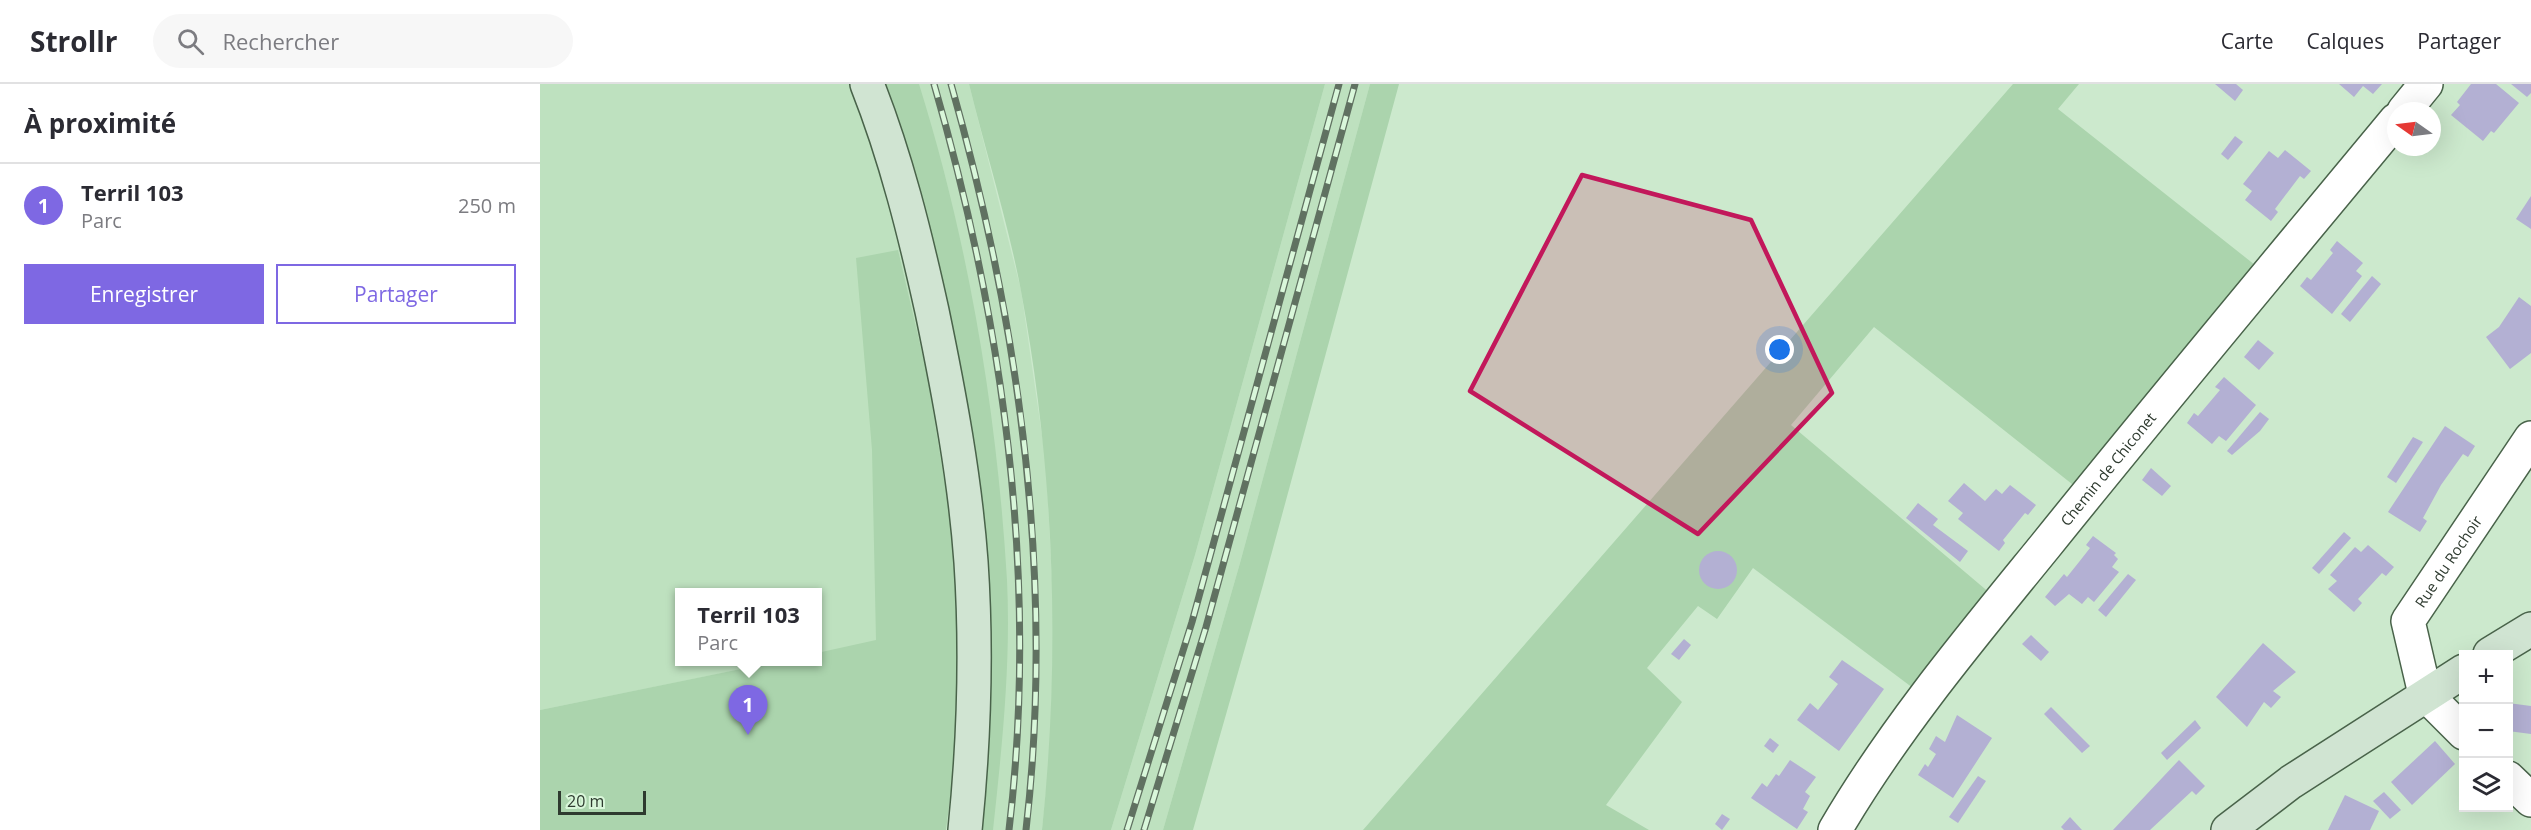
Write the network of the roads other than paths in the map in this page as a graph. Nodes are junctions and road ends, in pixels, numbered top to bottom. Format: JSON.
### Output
{"nodes":[{"id":1,"x":867,"y":84,"type":"edge"},
{"id":2,"x":2426,"y":84,"type":"edge"},
{"id":3,"x":2411,"y":102,"type":"edge"},
{"id":4,"x":2387,"y":131,"type":"edge"},
{"id":5,"x":2531,"y":438,"type":"edge"},
{"id":6,"x":2531,"y":629,"type":"edge"},
{"id":7,"x":2497,"y":650,"type":"edge"},
{"id":8,"x":2459,"y":673,"type":"edge"},
{"id":9,"x":2425,"y":694,"type":"junction"},
{"id":10,"x":2459,"y":729,"type":"edge"},
{"id":11,"x":2513,"y":783,"type":"edge"},
{"id":12,"x":2531,"y":800,"type":"edge"},
{"id":13,"x":965,"y":830,"type":"edge"},
{"id":14,"x":1835,"y":830,"type":"edge"},
{"id":15,"x":2228,"y":830,"type":"edge"}],
"edges":[{"from":1,"to":13,"type":"street"},
{"from":2,"to":3,"type":"street"},
{"from":4,"to":14,"type":"street","name":"Chemin de Chiconet"},
{"from":5,"to":9,"type":"street","name":"Rue du Rochoir"},
{"from":6,"to":7,"type":"street"},
{"from":8,"to":9,"type":"street"},
{"from":9,"to":10,"type":"street"},
{"from":9,"to":15,"type":"street"},
{"from":11,"to":12,"type":"street"}]}
